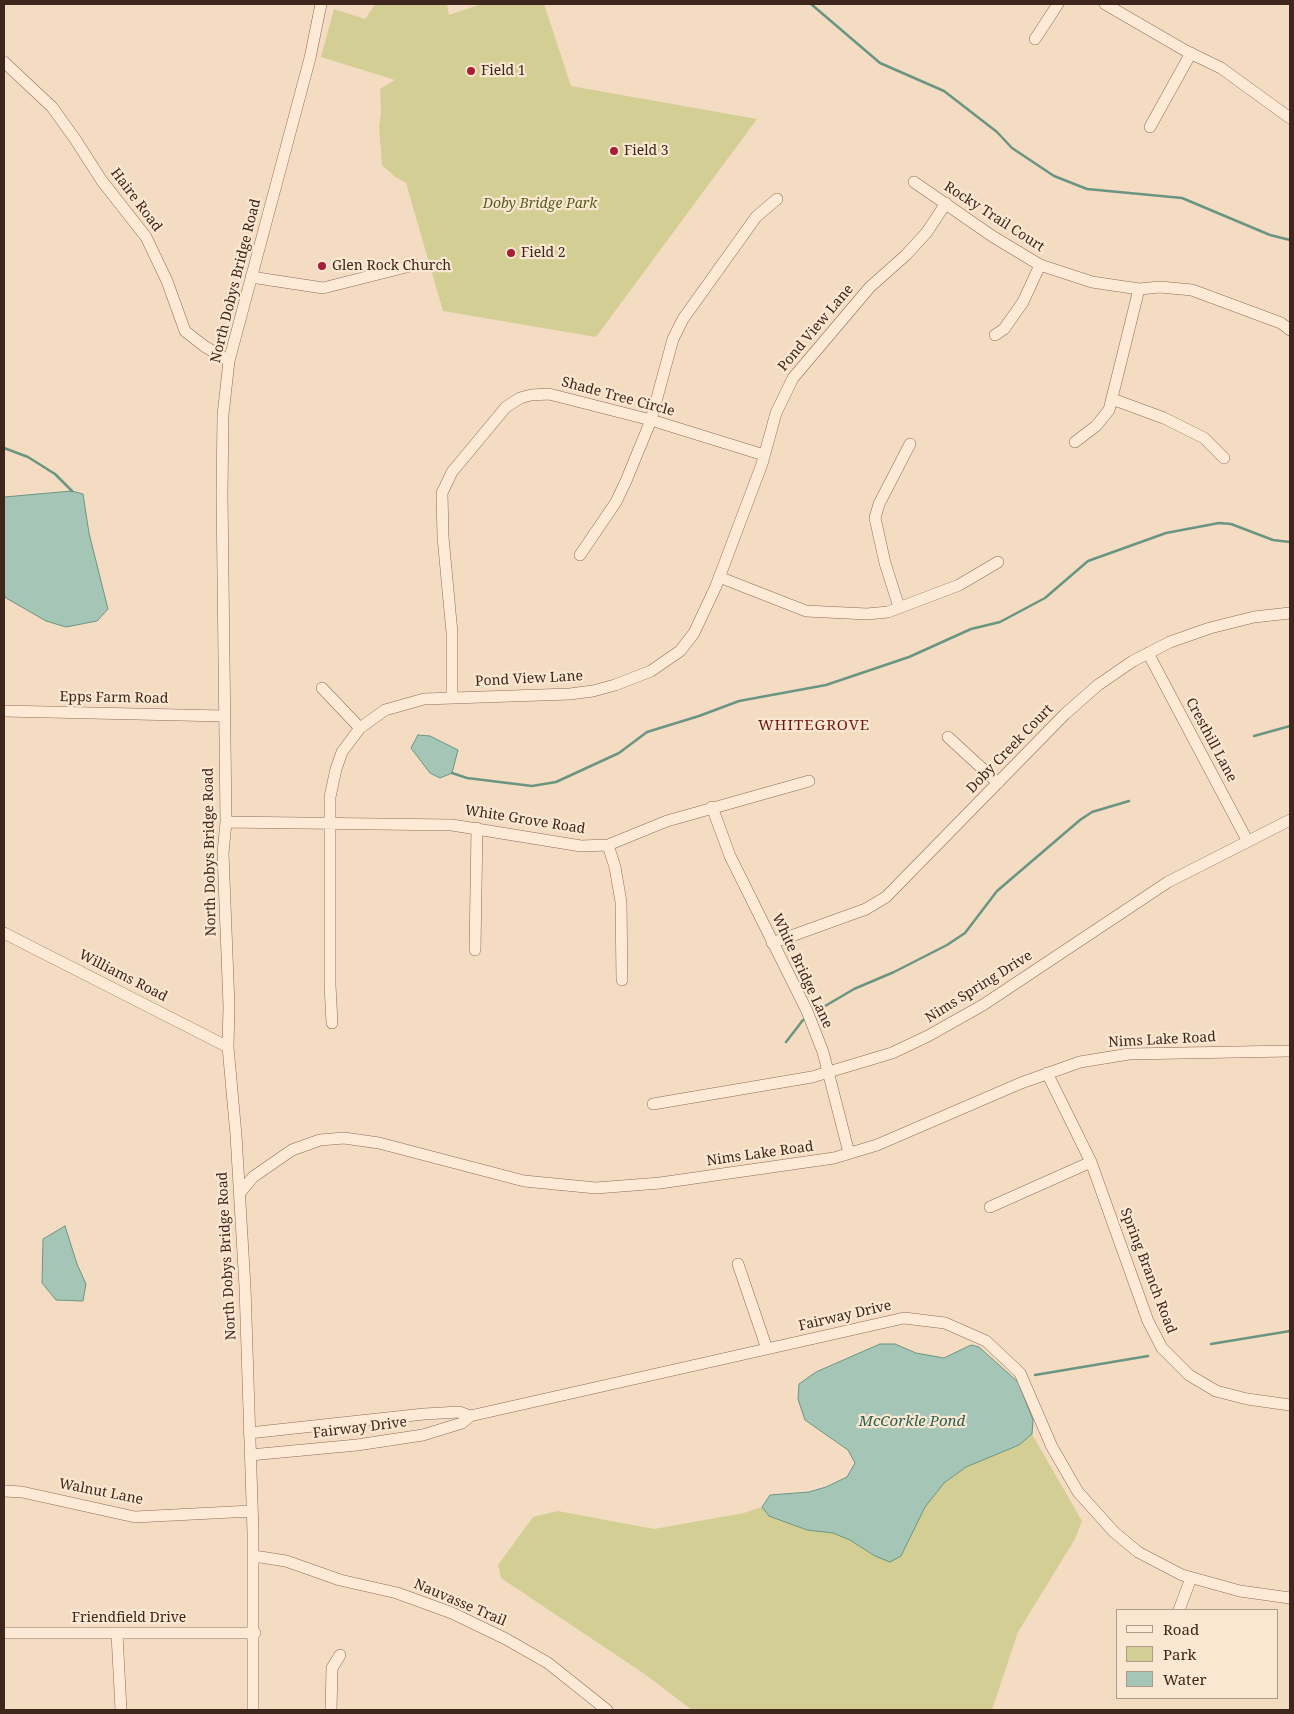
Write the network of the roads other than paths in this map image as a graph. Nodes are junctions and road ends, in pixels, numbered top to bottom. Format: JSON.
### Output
{"nodes":[{"id":1,"x":321,"y":4,"type":"edge"},
{"id":2,"x":1058,"y":4,"type":"edge"},
{"id":3,"x":1105,"y":4,"type":"edge"},
{"id":4,"x":1035,"y":39,"type":"dead end"},
{"id":5,"x":1191,"y":53,"type":"junction"},
{"id":6,"x":4,"y":62,"type":"edge"},
{"id":7,"x":1290,"y":118,"type":"edge"},
{"id":8,"x":1150,"y":127,"type":"dead end"},
{"id":9,"x":914,"y":182,"type":"dead end"},
{"id":10,"x":777,"y":199,"type":"dead end"},
{"id":11,"x":946,"y":203,"type":"junction"},
{"id":12,"x":414,"y":265,"type":"dead end"},
{"id":13,"x":1040,"y":265,"type":"junction"},
{"id":14,"x":251,"y":277,"type":"junction"},
{"id":15,"x":1139,"y":290,"type":"junction"},
{"id":16,"x":1290,"y":330,"type":"edge"},
{"id":17,"x":994,"y":334,"type":"dead end"},
{"id":18,"x":229,"y":361,"type":"junction"},
{"id":19,"x":1112,"y":400,"type":"junction"},
{"id":20,"x":651,"y":420,"type":"junction"},
{"id":21,"x":1075,"y":442,"type":"dead end"},
{"id":22,"x":910,"y":444,"type":"dead end"},
{"id":23,"x":764,"y":455,"type":"junction"},
{"id":24,"x":1224,"y":458,"type":"dead end"},
{"id":25,"x":580,"y":555,"type":"dead end"},
{"id":26,"x":998,"y":562,"type":"dead end"},
{"id":27,"x":719,"y":576,"type":"junction"},
{"id":28,"x":899,"y":607,"type":"junction"},
{"id":29,"x":1290,"y":613,"type":"edge"},
{"id":30,"x":1148,"y":653,"type":"junction"},
{"id":31,"x":322,"y":688,"type":"dead end"},
{"id":32,"x":452,"y":697,"type":"junction"},
{"id":33,"x":4,"y":711,"type":"edge"},
{"id":34,"x":224,"y":716,"type":"junction"},
{"id":35,"x":360,"y":728,"type":"junction"},
{"id":36,"x":948,"y":737,"type":"dead end"},
{"id":37,"x":809,"y":781,"type":"dead end"},
{"id":38,"x":998,"y":783,"type":"junction"},
{"id":39,"x":712,"y":807,"type":"junction"},
{"id":40,"x":1290,"y":820,"type":"edge"},
{"id":41,"x":226,"y":822,"type":"junction"},
{"id":42,"x":328,"y":823,"type":"junction"},
{"id":43,"x":477,"y":828,"type":"junction"},
{"id":44,"x":1247,"y":840,"type":"junction"},
{"id":45,"x":608,"y":845,"type":"junction"},
{"id":46,"x":4,"y":933,"type":"edge"},
{"id":47,"x":772,"y":943,"type":"junction"},
{"id":48,"x":475,"y":950,"type":"dead end"},
{"id":49,"x":622,"y":980,"type":"dead end"},
{"id":50,"x":332,"y":1022,"type":"dead end"},
{"id":51,"x":228,"y":1047,"type":"junction"},
{"id":52,"x":1290,"y":1051,"type":"edge"},
{"id":53,"x":827,"y":1072,"type":"junction"},
{"id":54,"x":1047,"y":1072,"type":"junction"},
{"id":55,"x":653,"y":1104,"type":"dead end"},
{"id":56,"x":850,"y":1153,"type":"junction"},
{"id":57,"x":1091,"y":1162,"type":"junction"},
{"id":58,"x":239,"y":1194,"type":"junction"},
{"id":59,"x":990,"y":1207,"type":"dead end"},
{"id":60,"x":738,"y":1264,"type":"dead end"},
{"id":61,"x":767,"y":1349,"type":"junction"},
{"id":62,"x":1290,"y":1405,"type":"edge"},
{"id":63,"x":470,"y":1416,"type":"junction"},
{"id":64,"x":249,"y":1433,"type":"junction"},
{"id":65,"x":250,"y":1455,"type":"junction"},
{"id":66,"x":4,"y":1491,"type":"edge"},
{"id":67,"x":252,"y":1511,"type":"junction"},
{"id":68,"x":254,"y":1556,"type":"junction"},
{"id":69,"x":1191,"y":1578,"type":"junction"},
{"id":70,"x":1290,"y":1598,"type":"edge"},
{"id":71,"x":1179,"y":1609,"type":"edge"},
{"id":72,"x":255,"y":1632,"type":"junction"},
{"id":73,"x":4,"y":1633,"type":"edge"},
{"id":74,"x":117,"y":1634,"type":"junction"},
{"id":75,"x":340,"y":1655,"type":"dead end"},
{"id":76,"x":120,"y":1710,"type":"edge"},
{"id":77,"x":253,"y":1710,"type":"edge"},
{"id":78,"x":331,"y":1710,"type":"edge"},
{"id":79,"x":607,"y":1710,"type":"edge"}],
"edges":[{"from":1,"to":14,"type":"street","name":"North Dobys Bridge Road"},
{"from":2,"to":4,"type":"street"},
{"from":3,"to":5,"type":"street"},
{"from":5,"to":7,"type":"street"},
{"from":5,"to":8,"type":"street"},
{"from":6,"to":18,"type":"street","name":"Haire Road"},
{"from":9,"to":11,"type":"street","name":"Rocky Trail Court"},
{"from":10,"to":20,"type":"street"},
{"from":11,"to":13,"type":"street","name":"Rocky Trail Court"},
{"from":11,"to":23,"type":"street","name":"Pond View Lane"},
{"from":12,"to":14,"type":"street"},
{"from":13,"to":15,"type":"street","name":"Rocky Trail Court"},
{"from":13,"to":17,"type":"street"},
{"from":14,"to":18,"type":"street","name":"North Dobys Bridge Road"},
{"from":15,"to":16,"type":"street","name":"Rocky Trail Court"},
{"from":15,"to":19,"type":"street"},
{"from":18,"to":34,"type":"street","name":"North Dobys Bridge Road"},
{"from":19,"to":21,"type":"street"},
{"from":19,"to":24,"type":"street"},
{"from":20,"to":23,"type":"street","name":"Shade Tree Circle"},
{"from":20,"to":25,"type":"street"},
{"from":20,"to":32,"type":"street","name":"Shade Tree Circle"},
{"from":22,"to":28,"type":"street"},
{"from":23,"to":27,"type":"street","name":"Pond View Lane"},
{"from":26,"to":28,"type":"street"},
{"from":27,"to":28,"type":"street"},
{"from":27,"to":32,"type":"street","name":"Pond View Lane"},
{"from":29,"to":30,"type":"street","name":"Doby Creek Court"},
{"from":30,"to":38,"type":"street","name":"Doby Creek Court"},
{"from":30,"to":44,"type":"street","name":"Cresthill Lane"},
{"from":31,"to":35,"type":"street"},
{"from":32,"to":35,"type":"street","name":"Pond View Lane"},
{"from":33,"to":34,"type":"street","name":"Epps Farm Road"},
{"from":34,"to":41,"type":"street","name":"North Dobys Bridge Road"},
{"from":35,"to":42,"type":"street","name":"Pond View Lane"},
{"from":36,"to":38,"type":"street"},
{"from":37,"to":39,"type":"street","name":"White Grove Road"},
{"from":38,"to":47,"type":"street","name":"Doby Creek Court"},
{"from":39,"to":45,"type":"street","name":"White Grove Road"},
{"from":39,"to":47,"type":"street","name":"White Bridge Lane"},
{"from":40,"to":44,"type":"street","name":"Nims Spring Drive"},
{"from":41,"to":42,"type":"street","name":"White Grove Road"},
{"from":41,"to":51,"type":"street","name":"North Dobys Bridge Road"},
{"from":42,"to":43,"type":"street","name":"White Grove Road"},
{"from":42,"to":50,"type":"street","name":"Pond View Lane"},
{"from":43,"to":45,"type":"street","name":"White Grove Road"},
{"from":43,"to":48,"type":"street"},
{"from":44,"to":53,"type":"street","name":"Nims Spring Drive"},
{"from":45,"to":49,"type":"street"},
{"from":46,"to":51,"type":"street","name":"Williams Road"},
{"from":47,"to":53,"type":"street","name":"White Bridge Lane"},
{"from":51,"to":58,"type":"street","name":"North Dobys Bridge Road"},
{"from":52,"to":54,"type":"street","name":"Nims Lake Road"},
{"from":53,"to":55,"type":"street","name":"Nims Spring Drive"},
{"from":53,"to":56,"type":"street","name":"White Bridge Lane"},
{"from":54,"to":56,"type":"street","name":"Nims Lake Road"},
{"from":54,"to":57,"type":"street","name":"Spring Branch Road"},
{"from":56,"to":58,"type":"street","name":"Nims Lake Road"},
{"from":57,"to":59,"type":"street"},
{"from":57,"to":62,"type":"street","name":"Spring Branch Road"},
{"from":58,"to":64,"type":"street","name":"North Dobys Bridge Road"},
{"from":60,"to":61,"type":"street"},
{"from":61,"to":63,"type":"street","name":"Fairway Drive"},
{"from":61,"to":69,"type":"street","name":"Fairway Drive"},
{"from":63,"to":64,"type":"street","name":"Fairway Drive"},
{"from":63,"to":65,"type":"street","name":"Fairway Drive"},
{"from":64,"to":65,"type":"street","name":"North Dobys Bridge Road"},
{"from":65,"to":67,"type":"street","name":"North Dobys Bridge Road"},
{"from":66,"to":67,"type":"street","name":"Walnut Lane"},
{"from":67,"to":68,"type":"street","name":"North Dobys Bridge Road"},
{"from":68,"to":72,"type":"street","name":"North Dobys Bridge Road"},
{"from":68,"to":79,"type":"street","name":"Nauvasse Trail"},
{"from":69,"to":70,"type":"street","name":"Fairway Drive"},
{"from":69,"to":71,"type":"street"},
{"from":72,"to":74,"type":"street","name":"Friendfield Drive"},
{"from":72,"to":77,"type":"street","name":"North Dobys Bridge Road"},
{"from":73,"to":74,"type":"street","name":"Friendfield Drive"},
{"from":74,"to":76,"type":"street"},
{"from":75,"to":78,"type":"street"}]}
